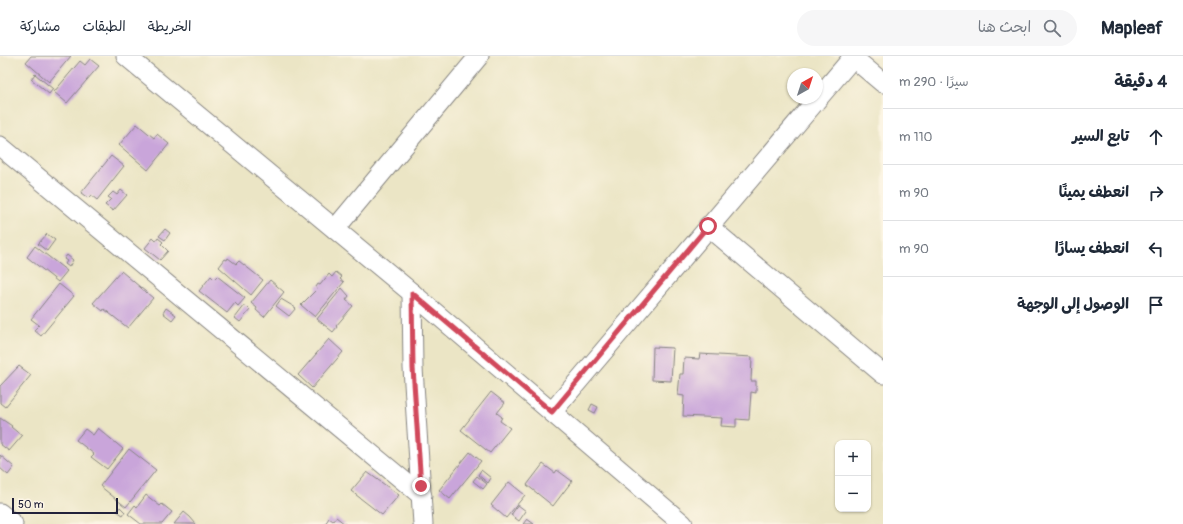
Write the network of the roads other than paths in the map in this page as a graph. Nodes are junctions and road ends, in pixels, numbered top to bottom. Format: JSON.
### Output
{"nodes":[{"id":1,"x":126,"y":56,"type":"edge"},
{"id":2,"x":479,"y":56,"type":"edge"},
{"id":3,"x":853,"y":57,"type":"edge"},
{"id":4,"x":883,"y":83,"type":"edge"},
{"id":5,"x":0,"y":146,"type":"edge"},
{"id":6,"x":708,"y":226,"type":"junction"},
{"id":7,"x":335,"y":229,"type":"junction"},
{"id":8,"x":412,"y":293,"type":"junction"},
{"id":9,"x":883,"y":374,"type":"edge"},
{"id":10,"x":552,"y":412,"type":"junction"},
{"id":11,"x":422,"y":496,"type":"junction"},
{"id":12,"x":0,"y":513,"type":"edge"},
{"id":13,"x":12,"y":524,"type":"edge"},
{"id":14,"x":423,"y":524,"type":"edge"},
{"id":15,"x":683,"y":524,"type":"edge"}],
"edges":[{"from":1,"to":7,"type":"street"},
{"from":2,"to":7,"type":"street"},
{"from":3,"to":4,"type":"street"},
{"from":3,"to":6,"type":"street"},
{"from":5,"to":11,"type":"street"},
{"from":6,"to":9,"type":"street"},
{"from":6,"to":10,"type":"street"},
{"from":7,"to":8,"type":"street"},
{"from":8,"to":10,"type":"street"},
{"from":8,"to":11,"type":"street"},
{"from":10,"to":15,"type":"street"},
{"from":11,"to":14,"type":"street"},
{"from":12,"to":13,"type":"street"}]}
